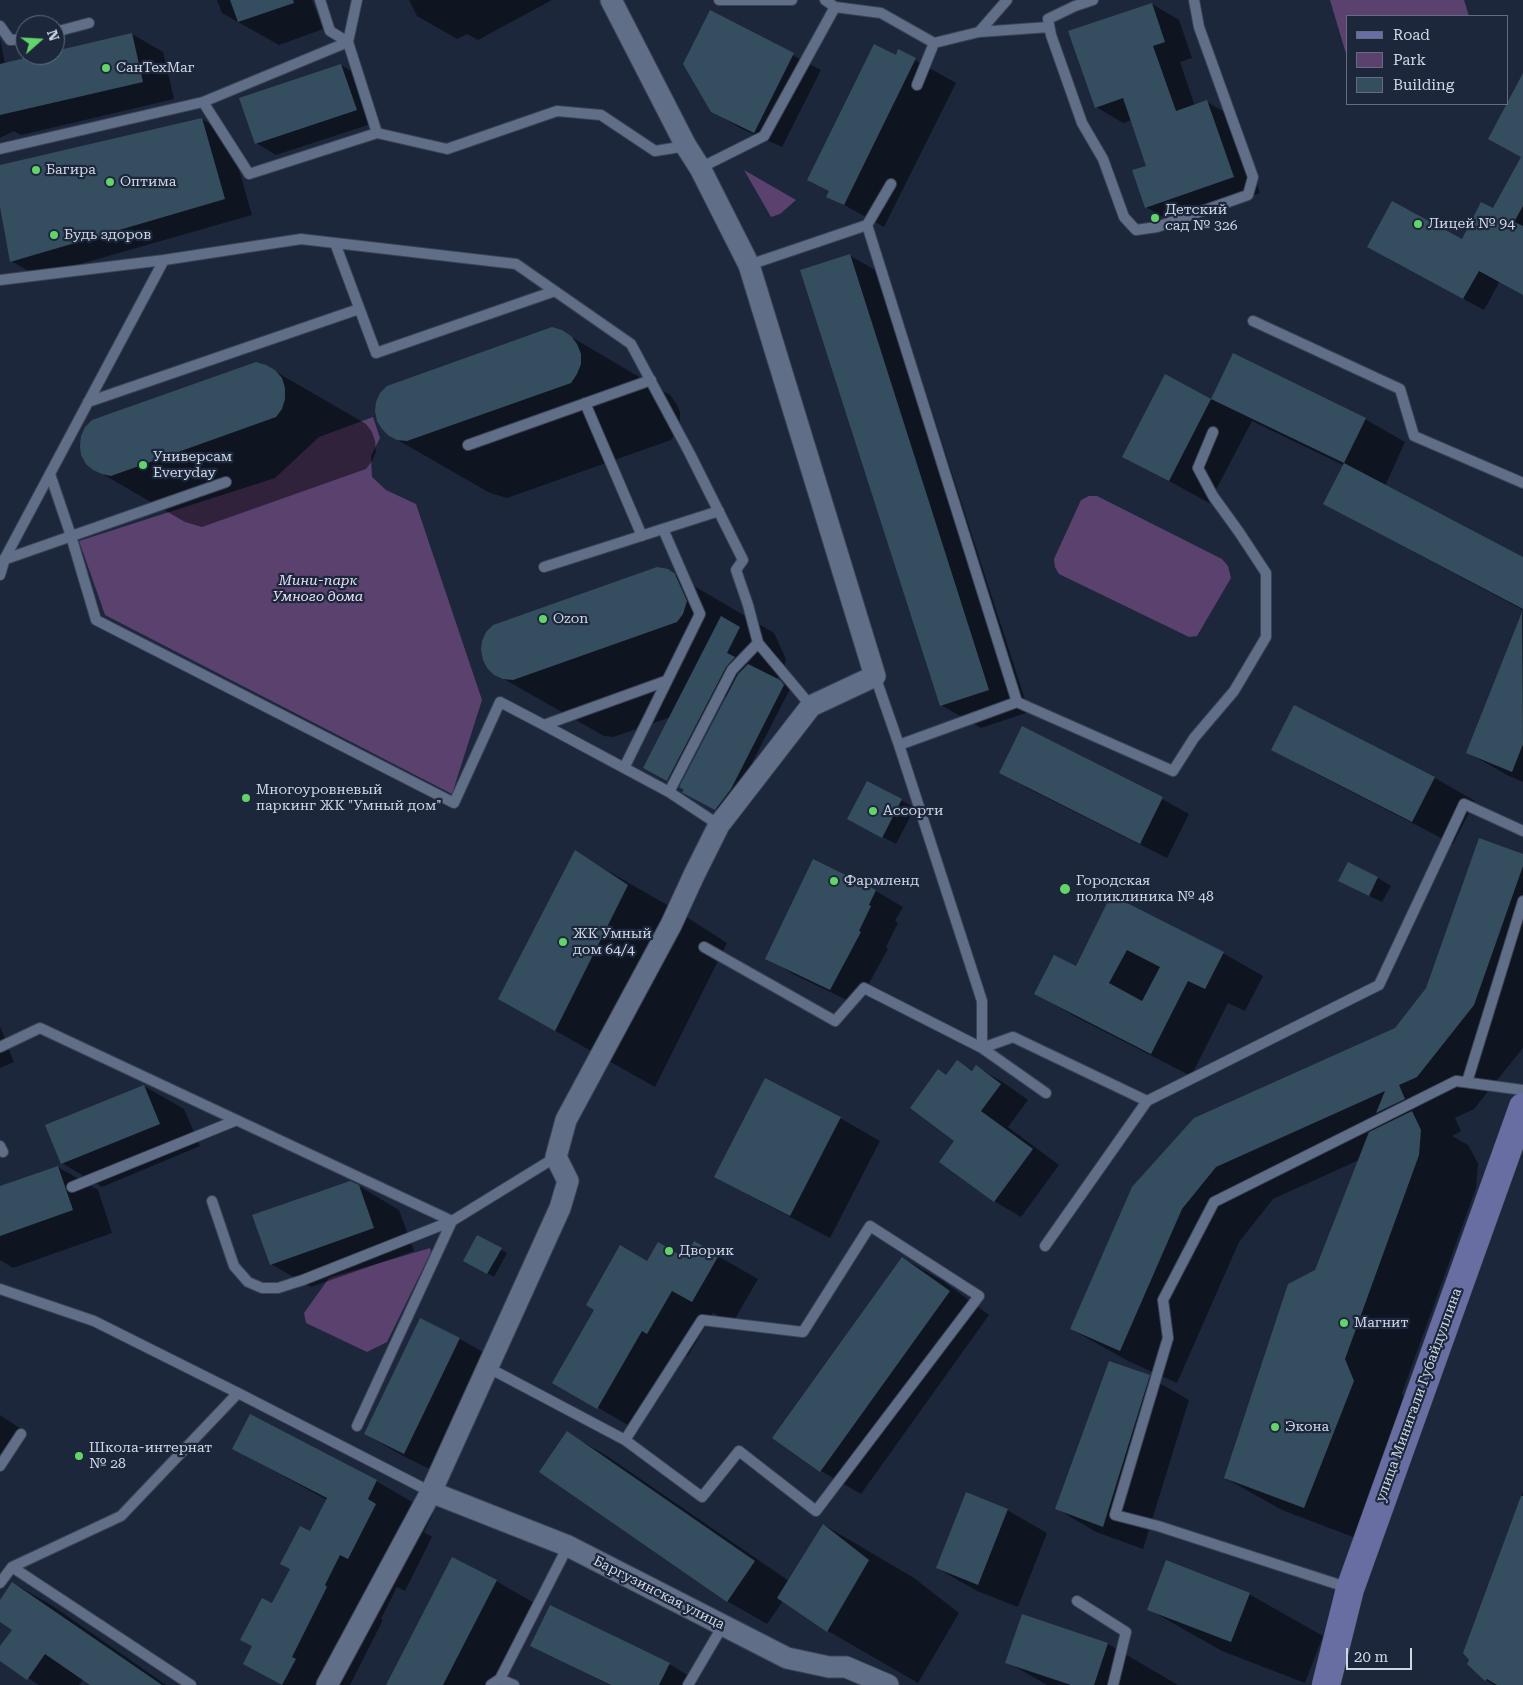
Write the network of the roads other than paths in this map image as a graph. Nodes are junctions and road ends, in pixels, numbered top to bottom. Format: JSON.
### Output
{"nodes":[{"id":1,"x":320,"y":0,"type":"edge"},
{"id":2,"x":357,"y":0,"type":"edge"},
{"id":3,"x":611,"y":0,"type":"edge"},
{"id":4,"x":719,"y":0,"type":"edge"},
{"id":5,"x":792,"y":0,"type":"edge"},
{"id":6,"x":825,"y":0,"type":"edge"},
{"id":7,"x":1007,"y":0,"type":"edge"},
{"id":8,"x":1093,"y":0,"type":"edge"},
{"id":9,"x":1194,"y":0,"type":"edge"},
{"id":10,"x":835,"y":7,"type":"junction"},
{"id":11,"x":89,"y":23,"type":"dead end"},
{"id":12,"x":0,"y":26,"type":"edge"},
{"id":13,"x":1049,"y":26,"type":"junction"},
{"id":14,"x":65,"y":29,"type":"edge"},
{"id":15,"x":979,"y":32,"type":"junction"},
{"id":16,"x":15,"y":40,"type":"edge"},
{"id":17,"x":348,"y":42,"type":"junction"},
{"id":18,"x":934,"y":43,"type":"junction"},
{"id":19,"x":917,"y":85,"type":"dead end"},
{"id":20,"x":203,"y":102,"type":"junction"},
{"id":21,"x":377,"y":133,"type":"junction"},
{"id":22,"x":686,"y":146,"type":"junction"},
{"id":23,"x":0,"y":149,"type":"edge"},
{"id":24,"x":700,"y":168,"type":"junction"},
{"id":25,"x":891,"y":184,"type":"dead end"},
{"id":26,"x":868,"y":225,"type":"junction"},
{"id":27,"x":335,"y":242,"type":"junction"},
{"id":28,"x":164,"y":260,"type":"junction"},
{"id":29,"x":749,"y":264,"type":"junction"},
{"id":30,"x":0,"y":280,"type":"edge"},
{"id":31,"x":555,"y":291,"type":"junction"},
{"id":32,"x":359,"y":309,"type":"junction"},
{"id":33,"x":1253,"y":320,"type":"dead end"},
{"id":34,"x":651,"y":380,"type":"junction"},
{"id":35,"x":88,"y":402,"type":"junction"},
{"id":36,"x":585,"y":404,"type":"junction"},
{"id":37,"x":1213,"y":432,"type":"dead end"},
{"id":38,"x":468,"y":445,"type":"dead end"},
{"id":39,"x":50,"y":474,"type":"junction"},
{"id":40,"x":226,"y":482,"type":"dead end"},
{"id":41,"x":1523,"y":484,"type":"edge"},
{"id":42,"x":719,"y":511,"type":"junction"},
{"id":43,"x":663,"y":529,"type":"junction"},
{"id":44,"x":71,"y":536,"type":"junction"},
{"id":45,"x":642,"y":536,"type":"junction"},
{"id":46,"x":3,"y":560,"type":"edge"},
{"id":47,"x":544,"y":567,"type":"dead end"},
{"id":48,"x":0,"y":575,"type":"edge"},
{"id":49,"x":758,"y":643,"type":"junction"},
{"id":50,"x":875,"y":676,"type":"junction"},
{"id":51,"x":666,"y":681,"type":"junction"},
{"id":52,"x":1017,"y":702,"type":"junction"},
{"id":53,"x":811,"y":706,"type":"junction"},
{"id":54,"x":544,"y":724,"type":"junction"},
{"id":55,"x":899,"y":745,"type":"junction"},
{"id":56,"x":624,"y":768,"type":"junction"},
{"id":57,"x":669,"y":792,"type":"junction"},
{"id":58,"x":719,"y":825,"type":"junction"},
{"id":59,"x":1523,"y":831,"type":"edge"},
{"id":60,"x":1523,"y":901,"type":"edge"},
{"id":61,"x":704,"y":947,"type":"dead end"},
{"id":62,"x":0,"y":1048,"type":"edge"},
{"id":63,"x":982,"y":1048,"type":"junction"},
{"id":64,"x":1467,"y":1082,"type":"junction"},
{"id":65,"x":1523,"y":1090,"type":"edge"},
{"id":66,"x":1046,"y":1093,"type":"dead end"},
{"id":67,"x":1147,"y":1101,"type":"junction"},
{"id":68,"x":1523,"y":1108,"type":"edge"},
{"id":69,"x":237,"y":1120,"type":"junction"},
{"id":70,"x":556,"y":1157,"type":"junction"},
{"id":71,"x":72,"y":1187,"type":"dead end"},
{"id":72,"x":212,"y":1201,"type":"dead end"},
{"id":73,"x":452,"y":1221,"type":"junction"},
{"id":74,"x":1044,"y":1246,"type":"dead end"},
{"id":75,"x":0,"y":1289,"type":"edge"},
{"id":76,"x":487,"y":1367,"type":"junction"},
{"id":77,"x":238,"y":1393,"type":"junction"},
{"id":78,"x":357,"y":1426,"type":"dead end"},
{"id":79,"x":21,"y":1434,"type":"dead end"},
{"id":80,"x":625,"y":1440,"type":"junction"},
{"id":81,"x":0,"y":1466,"type":"edge"},
{"id":82,"x":431,"y":1492,"type":"junction"},
{"id":83,"x":568,"y":1546,"type":"junction"},
{"id":84,"x":12,"y":1567,"type":"junction"},
{"id":85,"x":0,"y":1583,"type":"edge"},
{"id":86,"x":1350,"y":1589,"type":"junction"},
{"id":87,"x":1077,"y":1601,"type":"dead end"},
{"id":88,"x":722,"y":1627,"type":"junction"},
{"id":89,"x":500,"y":1679,"type":"junction"},
{"id":90,"x":191,"y":1685,"type":"edge"},
{"id":91,"x":327,"y":1685,"type":"edge"},
{"id":92,"x":491,"y":1685,"type":"edge"},
{"id":93,"x":514,"y":1685,"type":"edge"},
{"id":94,"x":688,"y":1685,"type":"edge"},
{"id":95,"x":888,"y":1685,"type":"edge"},
{"id":96,"x":1113,"y":1685,"type":"edge"},
{"id":97,"x":1326,"y":1685,"type":"edge"}],
"edges":[{"from":1,"to":17,"type":"lane"},
{"from":2,"to":17,"type":"lane"},
{"from":3,"to":22,"type":"street"},
{"from":4,"to":5,"type":"lane"},
{"from":6,"to":10,"type":"lane"},
{"from":7,"to":15,"type":"lane"},
{"from":8,"to":13,"type":"lane"},
{"from":9,"to":13,"type":"lane"},
{"from":10,"to":18,"type":"lane"},
{"from":10,"to":24,"type":"lane"},
{"from":11,"to":14,"type":"lane"},
{"from":12,"to":16,"type":"lane"},
{"from":13,"to":15,"type":"lane"},
{"from":15,"to":18,"type":"lane"},
{"from":17,"to":20,"type":"lane"},
{"from":17,"to":21,"type":"lane"},
{"from":18,"to":19,"type":"lane"},
{"from":20,"to":21,"type":"lane"},
{"from":20,"to":23,"type":"lane"},
{"from":21,"to":22,"type":"lane"},
{"from":22,"to":24,"type":"street"},
{"from":24,"to":29,"type":"street"},
{"from":25,"to":26,"type":"lane"},
{"from":26,"to":29,"type":"lane"},
{"from":26,"to":52,"type":"lane"},
{"from":27,"to":28,"type":"lane"},
{"from":27,"to":31,"type":"lane"},
{"from":27,"to":32,"type":"lane"},
{"from":28,"to":30,"type":"lane"},
{"from":28,"to":35,"type":"lane"},
{"from":29,"to":50,"type":"street"},
{"from":31,"to":32,"type":"lane"},
{"from":31,"to":34,"type":"lane"},
{"from":32,"to":35,"type":"lane"},
{"from":33,"to":41,"type":"lane"},
{"from":34,"to":36,"type":"lane"},
{"from":34,"to":42,"type":"lane"},
{"from":35,"to":39,"type":"lane"},
{"from":36,"to":38,"type":"lane"},
{"from":36,"to":45,"type":"lane"},
{"from":37,"to":52,"type":"lane"},
{"from":39,"to":44,"type":"lane"},
{"from":39,"to":46,"type":"lane"},
{"from":40,"to":44,"type":"lane"},
{"from":42,"to":43,"type":"lane"},
{"from":42,"to":49,"type":"lane"},
{"from":43,"to":45,"type":"lane"},
{"from":43,"to":51,"type":"lane"},
{"from":44,"to":46,"type":"lane"},
{"from":44,"to":54,"type":"lane"},
{"from":45,"to":47,"type":"lane"},
{"from":46,"to":48,"type":"lane"},
{"from":49,"to":53,"type":"lane"},
{"from":49,"to":57,"type":"lane"},
{"from":50,"to":53,"type":"street"},
{"from":50,"to":55,"type":"lane"},
{"from":51,"to":54,"type":"lane"},
{"from":51,"to":56,"type":"lane"},
{"from":52,"to":55,"type":"lane"},
{"from":53,"to":58,"type":"street"},
{"from":54,"to":56,"type":"lane"},
{"from":55,"to":63,"type":"lane"},
{"from":56,"to":57,"type":"lane"},
{"from":57,"to":58,"type":"lane"},
{"from":58,"to":70,"type":"street"},
{"from":59,"to":67,"type":"lane"},
{"from":60,"to":64,"type":"lane"},
{"from":61,"to":63,"type":"lane"},
{"from":62,"to":69,"type":"lane"},
{"from":63,"to":66,"type":"lane"},
{"from":63,"to":67,"type":"lane"},
{"from":64,"to":65,"type":"lane"},
{"from":64,"to":86,"type":"lane"},
{"from":67,"to":74,"type":"lane"},
{"from":68,"to":86,"type":"main road","name":"улица Минигали Губайдуллина"},
{"from":69,"to":71,"type":"lane"},
{"from":69,"to":73,"type":"lane"},
{"from":70,"to":73,"type":"lane"},
{"from":70,"to":76,"type":"street"},
{"from":72,"to":73,"type":"lane"},
{"from":73,"to":78,"type":"lane"},
{"from":75,"to":77,"type":"lane"},
{"from":76,"to":80,"type":"lane"},
{"from":76,"to":82,"type":"street"},
{"from":77,"to":82,"type":"lane"},
{"from":77,"to":84,"type":"lane"},
{"from":79,"to":81,"type":"lane"},
{"from":80,"to":80,"type":"lane"},
{"from":82,"to":83,"type":"street","name":"Баргузинская улица"},
{"from":82,"to":91,"type":"street"},
{"from":83,"to":88,"type":"street","name":"Баргузинская улица"},
{"from":83,"to":89,"type":"lane"},
{"from":84,"to":85,"type":"lane"},
{"from":84,"to":90,"type":"lane"},
{"from":86,"to":97,"type":"main road","name":"улица Минигали Губайдуллина"},
{"from":87,"to":96,"type":"lane"},
{"from":88,"to":94,"type":"lane"},
{"from":88,"to":95,"type":"street","name":"Баргузинская улица"},
{"from":89,"to":92,"type":"lane"},
{"from":89,"to":93,"type":"lane"}]}
